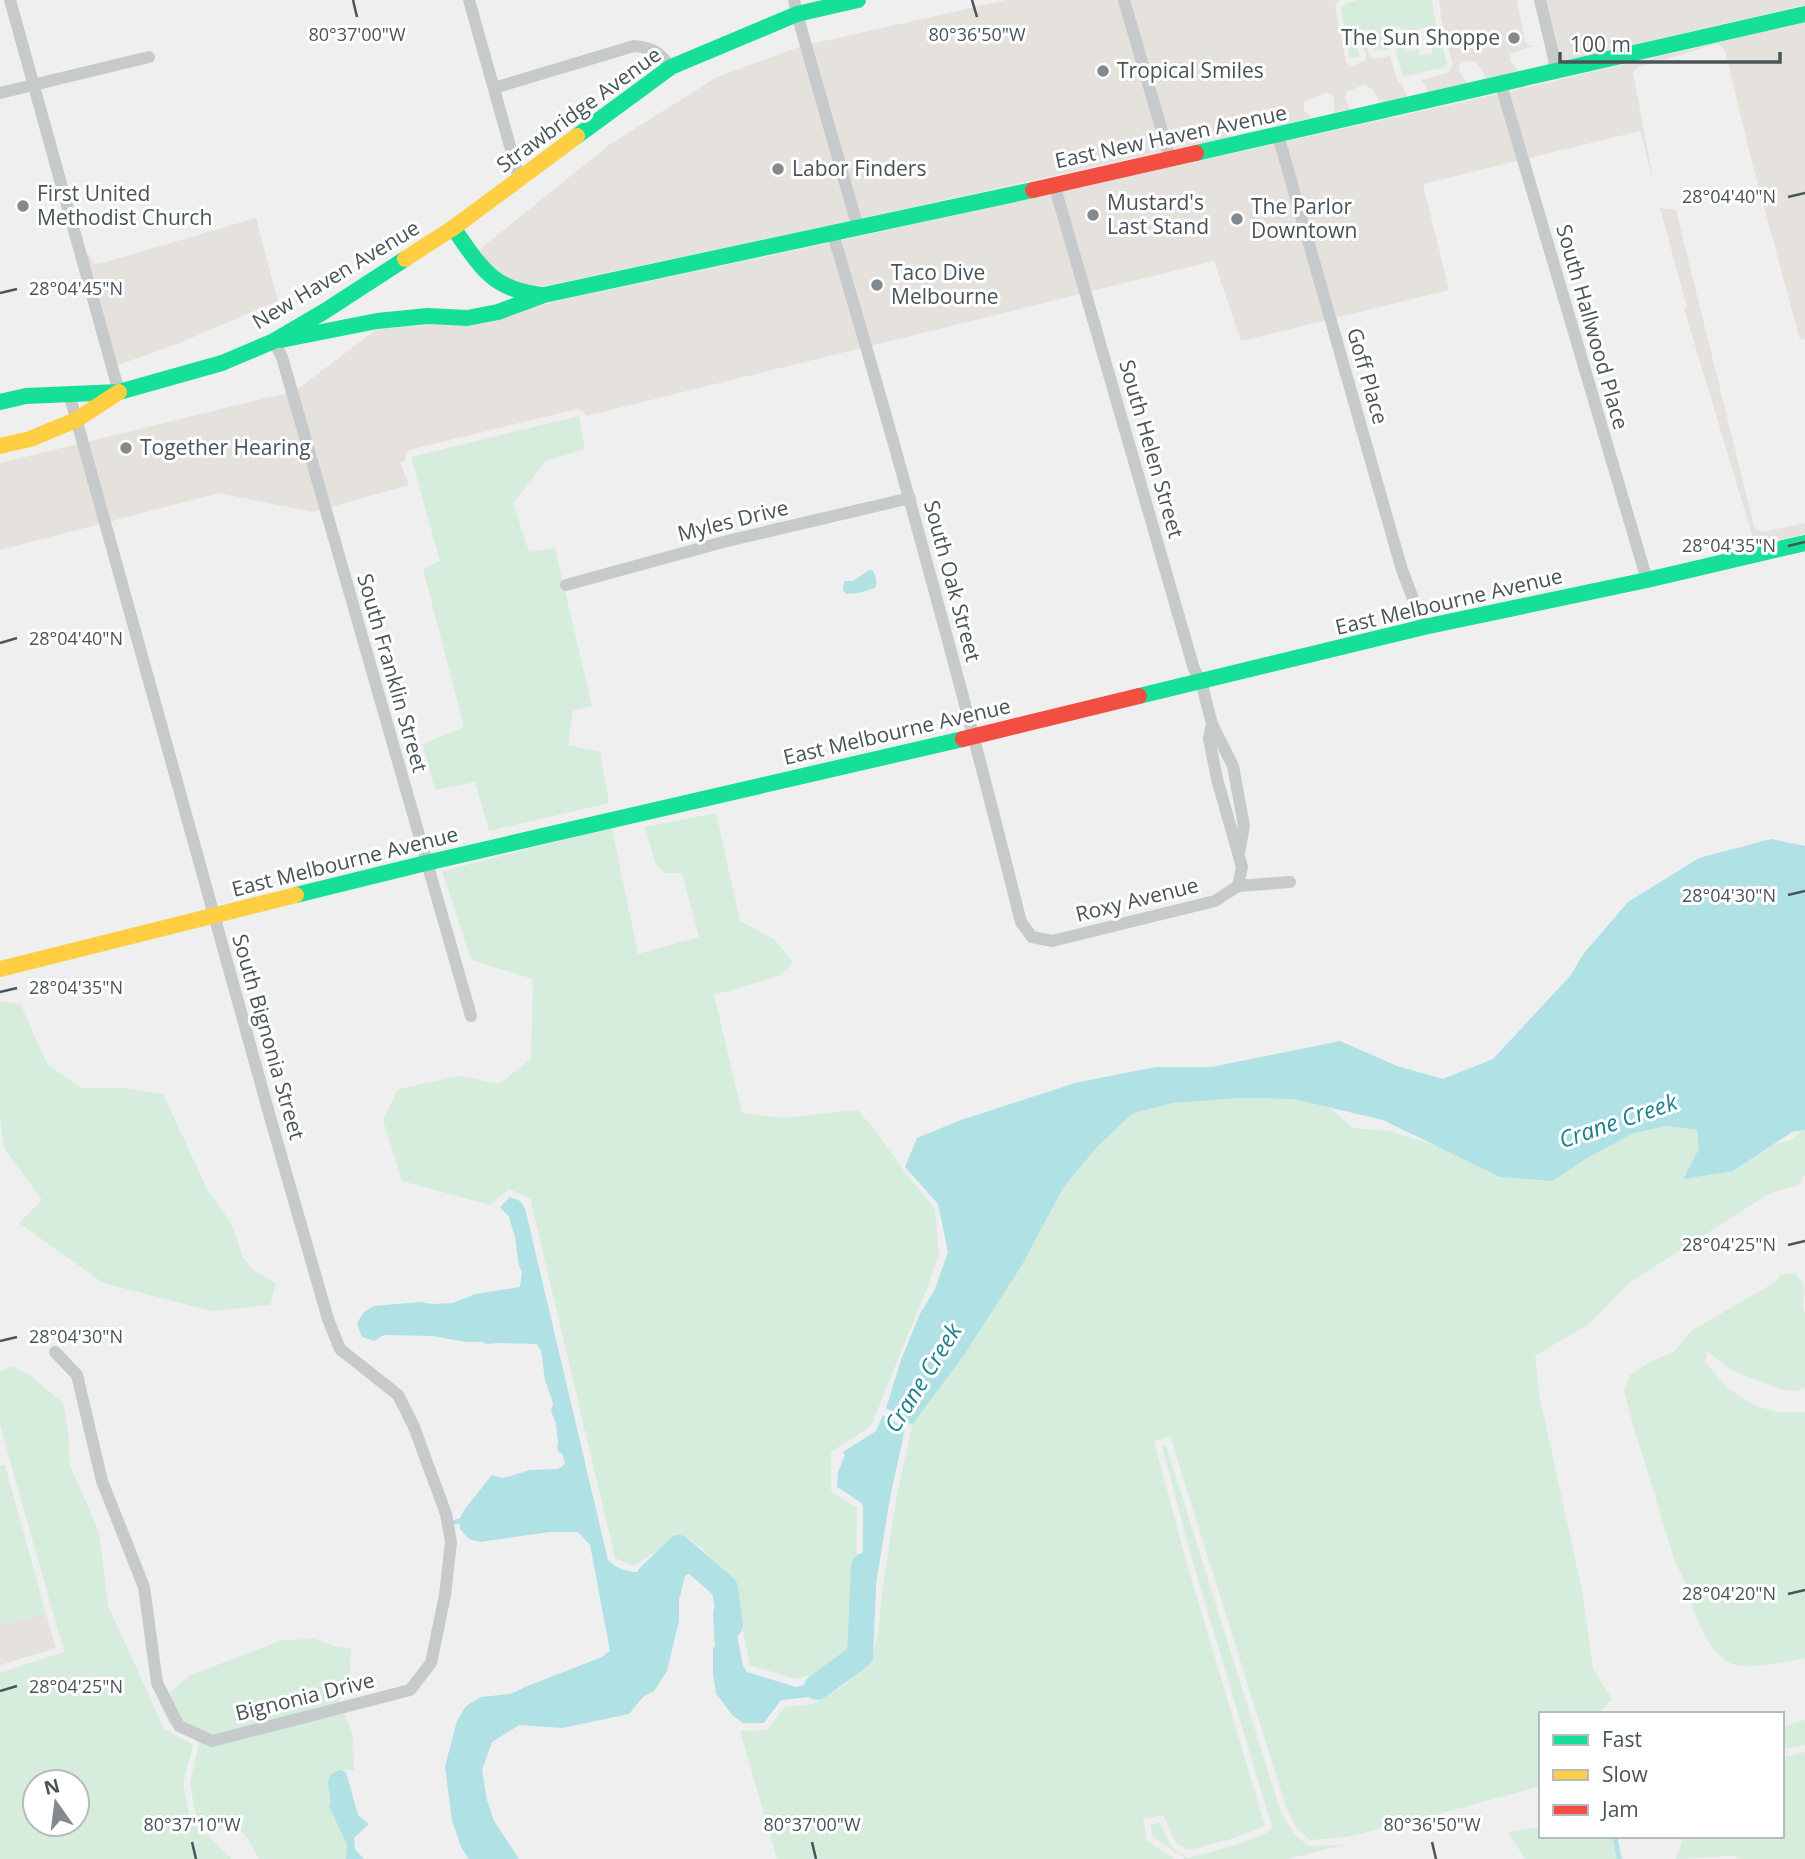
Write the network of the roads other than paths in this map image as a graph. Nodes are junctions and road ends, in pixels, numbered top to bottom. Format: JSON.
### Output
{"nodes":[{"id":1,"x":10,"y":0,"type":"edge"},
{"id":2,"x":470,"y":0,"type":"edge"},
{"id":3,"x":858,"y":0,"type":"edge"},
{"id":4,"x":1124,"y":0,"type":"edge"},
{"id":5,"x":1540,"y":0,"type":"edge"},
{"id":6,"x":796,"y":7,"type":"edge"},
{"id":7,"x":1805,"y":14,"type":"edge"},
{"id":8,"x":149,"y":57,"type":"dead end"},
{"id":9,"x":671,"y":67,"type":"junction"},
{"id":10,"x":1557,"y":71,"type":"junction"},
{"id":11,"x":34,"y":85,"type":"junction"},
{"id":12,"x":1501,"y":85,"type":"junction"},
{"id":13,"x":494,"y":88,"type":"junction"},
{"id":14,"x":0,"y":93,"type":"edge"},
{"id":15,"x":1278,"y":135,"type":"junction"},
{"id":16,"x":1170,"y":159,"type":"junction"},
{"id":17,"x":519,"y":178,"type":"junction"},
{"id":18,"x":1054,"y":184,"type":"junction"},
{"id":19,"x":453,"y":228,"type":"junction"},
{"id":20,"x":858,"y":228,"type":"junction"},
{"id":21,"x":833,"y":234,"type":"junction"},
{"id":22,"x":544,"y":295,"type":"junction"},
{"id":23,"x":274,"y":341,"type":"junction"},
{"id":24,"x":118,"y":392,"type":"junction"},
{"id":25,"x":69,"y":393,"type":"junction"},
{"id":26,"x":0,"y":402,"type":"edge"},
{"id":27,"x":76,"y":420,"type":"junction"},
{"id":28,"x":0,"y":446,"type":"edge"},
{"id":29,"x":910,"y":498,"type":"junction"},
{"id":30,"x":1805,"y":542,"type":"edge"},
{"id":31,"x":1647,"y":580,"type":"junction"},
{"id":32,"x":565,"y":584,"type":"dead end"},
{"id":33,"x":1424,"y":626,"type":"junction"},
{"id":34,"x":1201,"y":681,"type":"junction"},
{"id":35,"x":974,"y":736,"type":"junction"},
{"id":36,"x":426,"y":863,"type":"junction"},
{"id":37,"x":1290,"y":882,"type":"dead end"},
{"id":38,"x":1238,"y":886,"type":"junction"},
{"id":39,"x":214,"y":916,"type":"junction"},
{"id":40,"x":1032,"y":937,"type":"joint"},
{"id":41,"x":0,"y":969,"type":"edge"},
{"id":42,"x":471,"y":1016,"type":"dead end"},
{"id":43,"x":55,"y":1352,"type":"dead end"},
{"id":44,"x":430,"y":1663,"type":"joint"}],
"edges":[{"from":1,"to":11,"type":"street"},
{"from":2,"to":13,"type":"street"},
{"from":3,"to":6,"type":"street","name":"Strawbridge Avenue"},
{"from":4,"to":16,"type":"street"},
{"from":5,"to":10,"type":"street"},
{"from":6,"to":9,"type":"street","name":"Strawbridge Avenue"},
{"from":6,"to":20,"type":"street"},
{"from":7,"to":10,"type":"street","name":"East New Haven Avenue"},
{"from":8,"to":11,"type":"street"},
{"from":9,"to":13,"type":"street"},
{"from":9,"to":17,"type":"street","name":"Strawbridge Avenue"},
{"from":10,"to":12,"type":"street","name":"East New Haven Avenue"},
{"from":11,"to":14,"type":"street"},
{"from":11,"to":24,"type":"street"},
{"from":12,"to":15,"type":"street","name":"East New Haven Avenue"},
{"from":12,"to":31,"type":"street","name":"South Hallwood Place"},
{"from":13,"to":17,"type":"street"},
{"from":15,"to":16,"type":"street","name":"East New Haven Avenue"},
{"from":15,"to":33,"type":"street","name":"Goff Place"},
{"from":16,"to":18,"type":"street","name":"East New Haven Avenue"},
{"from":17,"to":19,"type":"street","name":"Strawbridge Avenue"},
{"from":18,"to":20,"type":"street","name":"East New Haven Avenue"},
{"from":18,"to":34,"type":"street","name":"South Helen Street"},
{"from":19,"to":22,"type":"street","name":"East New Haven Avenue"},
{"from":19,"to":23,"type":"street","name":"New Haven Avenue"},
{"from":20,"to":21,"type":"street","name":"East New Haven Avenue"},
{"from":21,"to":22,"type":"street","name":"East New Haven Avenue"},
{"from":21,"to":29,"type":"street","name":"South Oak Street"},
{"from":22,"to":23,"type":"street","name":"East New Haven Avenue"},
{"from":23,"to":24,"type":"street","name":"New Haven Avenue"},
{"from":23,"to":36,"type":"street","name":"South Franklin Street"},
{"from":24,"to":25,"type":"street","name":"New Haven Avenue"},
{"from":24,"to":27,"type":"street","name":"New Haven Avenue"},
{"from":25,"to":26,"type":"street","name":"New Haven Avenue"},
{"from":25,"to":27,"type":"street","name":"South Bignonia Street"},
{"from":27,"to":28,"type":"street","name":"New Haven Avenue"},
{"from":27,"to":39,"type":"street","name":"South Bignonia Street"},
{"from":29,"to":32,"type":"street","name":"Myles Drive"},
{"from":29,"to":35,"type":"street","name":"South Oak Street"},
{"from":30,"to":31,"type":"street","name":"East Melbourne Avenue"},
{"from":31,"to":33,"type":"street","name":"East Melbourne Avenue"},
{"from":33,"to":34,"type":"street","name":"East Melbourne Avenue"},
{"from":34,"to":35,"type":"street","name":"East Melbourne Avenue"},
{"from":34,"to":38,"type":"street","name":"South Helen Street"},
{"from":35,"to":36,"type":"street","name":"East Melbourne Avenue"},
{"from":35,"to":40,"type":"street","name":"South Oak Street"},
{"from":36,"to":39,"type":"street","name":"East Melbourne Avenue"},
{"from":36,"to":42,"type":"street","name":"South Franklin Street"},
{"from":37,"to":38,"type":"street","name":"Roxy Avenue"},
{"from":38,"to":40,"type":"street","name":"Roxy Avenue"},
{"from":39,"to":41,"type":"street","name":"East Melbourne Avenue"},
{"from":39,"to":44,"type":"street","name":"South Bignonia Street"},
{"from":43,"to":44,"type":"street","name":"Bignonia Drive"}]}
